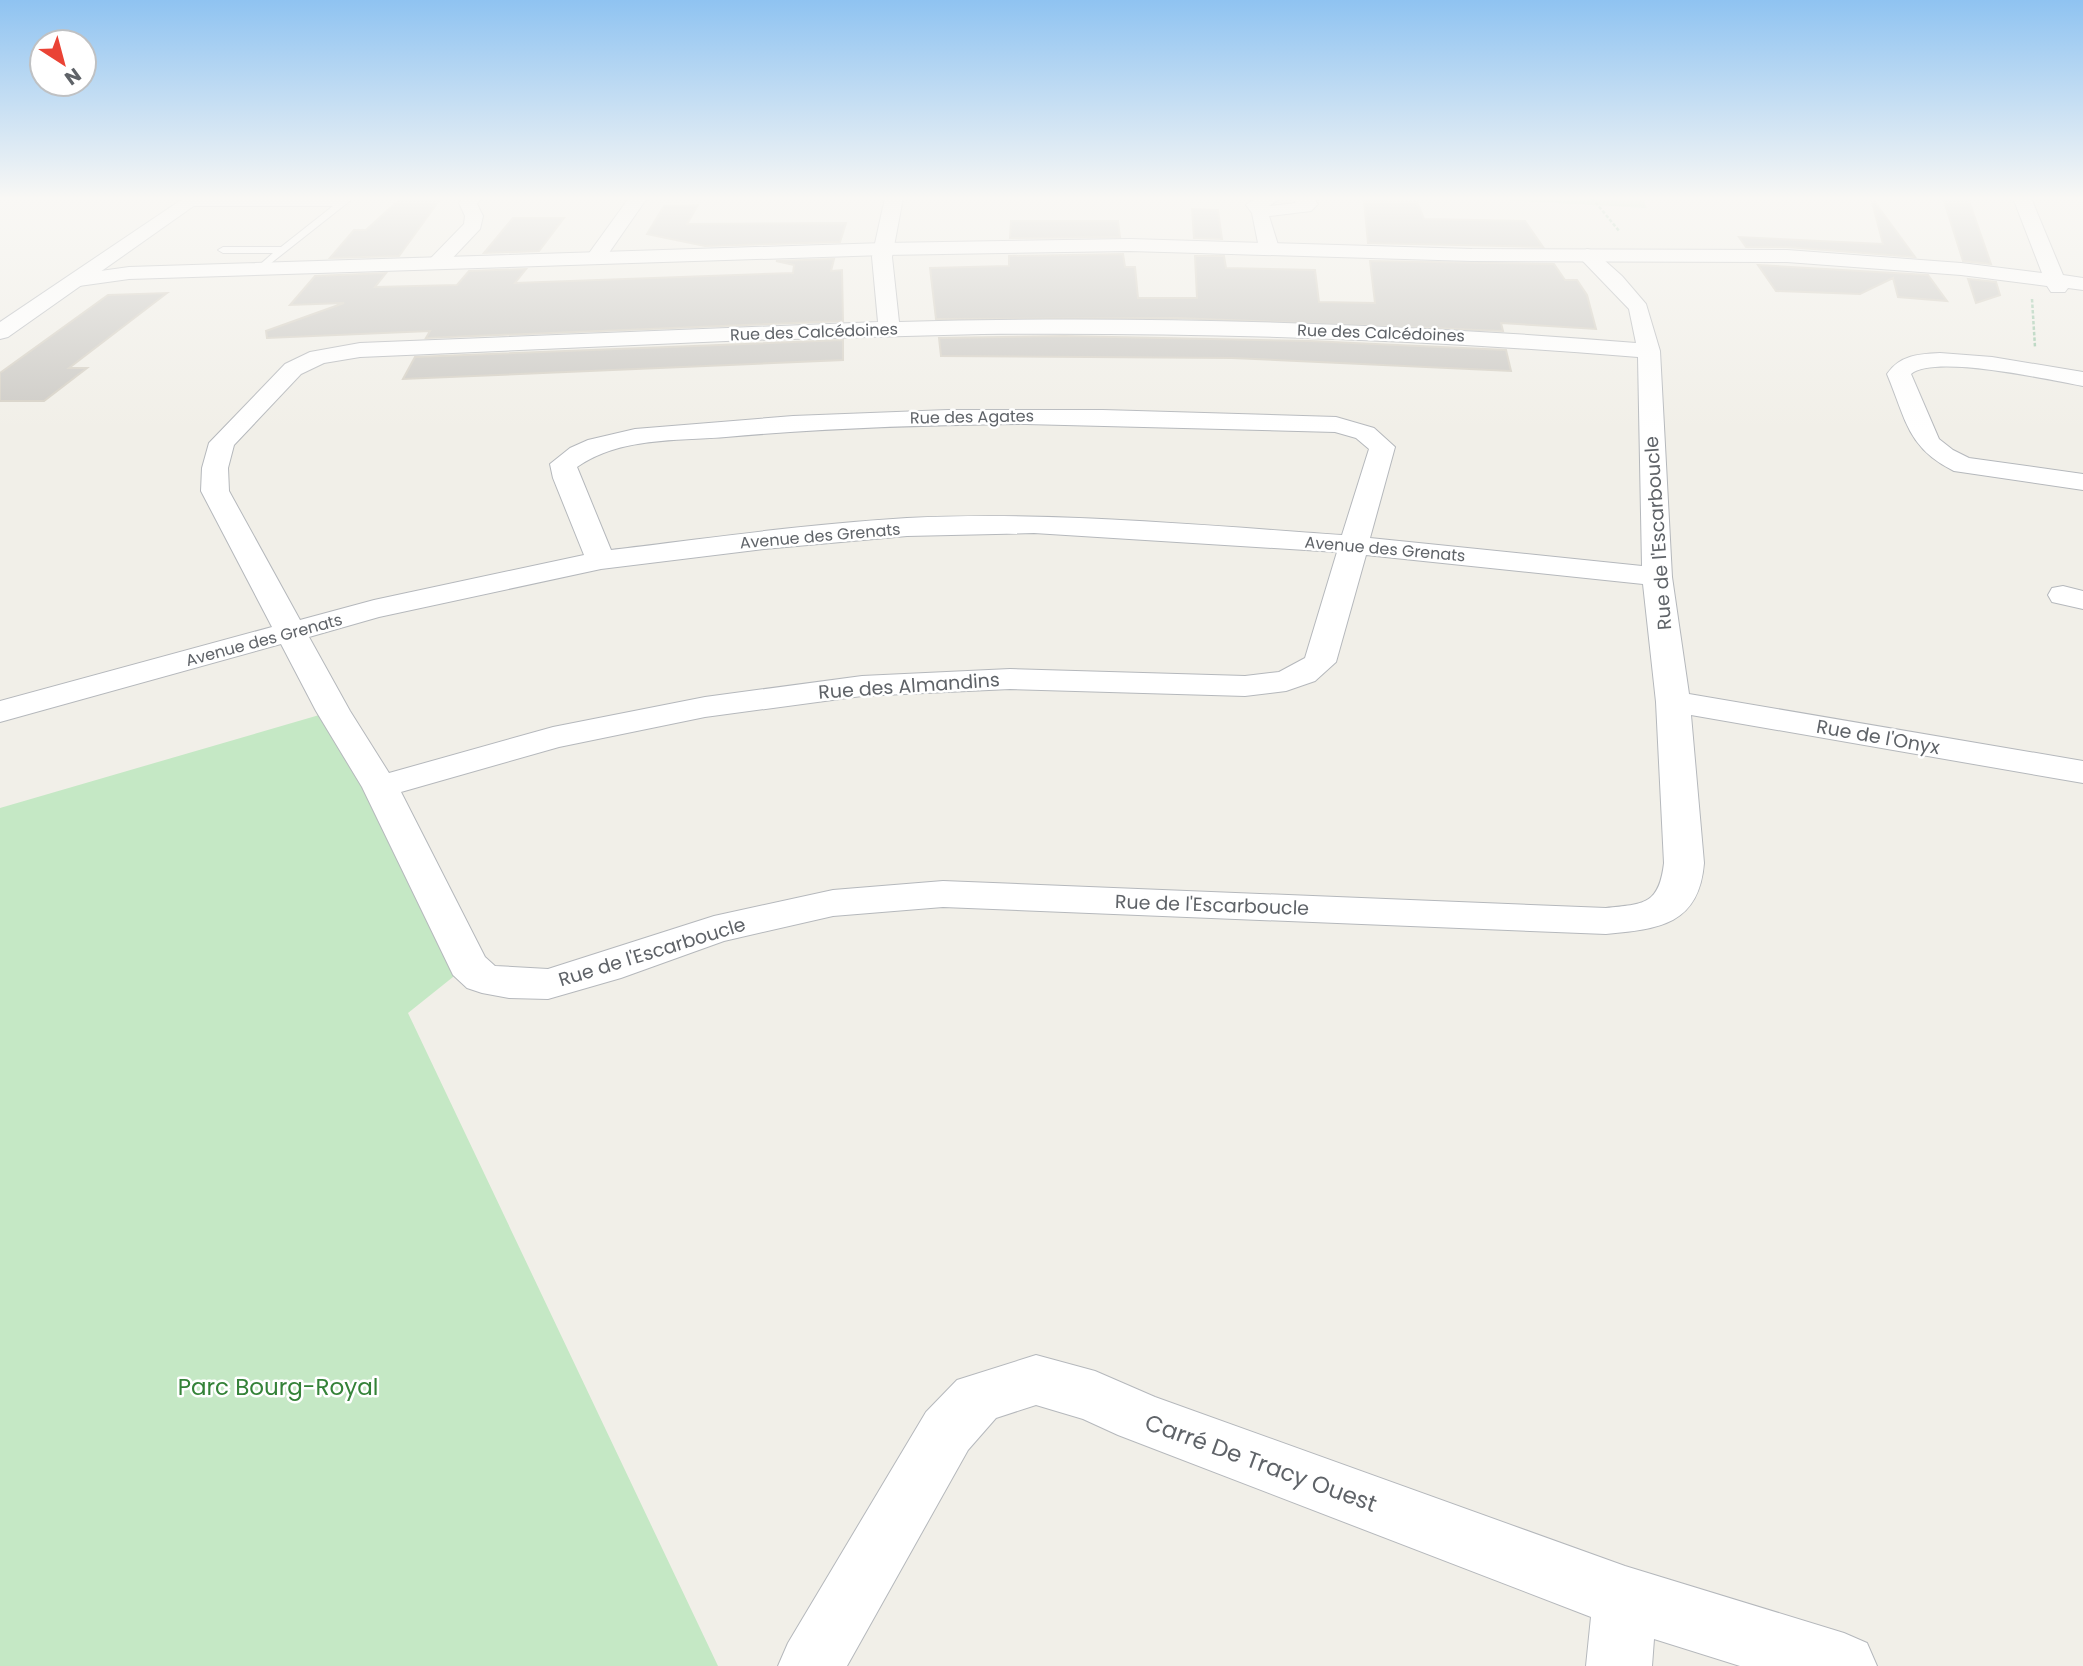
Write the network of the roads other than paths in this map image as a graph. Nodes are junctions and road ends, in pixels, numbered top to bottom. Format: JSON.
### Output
{"nodes":[{"id":1,"x":84,"y":276,"type":"edge"},
{"id":2,"x":102,"y":276,"type":"edge"},
{"id":3,"x":294,"y":276,"type":"edge"},
{"id":4,"x":885,"y":276,"type":"edge"},
{"id":5,"x":1608,"y":276,"type":"edge"},
{"id":6,"x":1940,"y":276,"type":"edge"},
{"id":7,"x":1983,"y":276,"type":"edge"},
{"id":8,"x":2054,"y":276,"type":"edge"},
{"id":9,"x":79,"y":279,"type":"junction"},
{"id":10,"x":2057,"y":284,"type":"junction"},
{"id":11,"x":2083,"y":284,"type":"edge"},
{"id":12,"x":2083,"y":292,"type":"edge"},
{"id":13,"x":889,"y":328,"type":"junction"},
{"id":14,"x":0,"y":332,"type":"edge"},
{"id":15,"x":1649,"y":351,"type":"junction"},
{"id":16,"x":2083,"y":379,"type":"edge"},
{"id":17,"x":2083,"y":482,"type":"edge"},
{"id":18,"x":1356,"y":545,"type":"junction"},
{"id":19,"x":601,"y":560,"type":"junction"},
{"id":20,"x":1657,"y":577,"type":"junction"},
{"id":21,"x":290,"y":632,"type":"junction"},
{"id":22,"x":1673,"y":702,"type":"junction"},
{"id":23,"x":0,"y":712,"type":"edge"},
{"id":24,"x":2083,"y":772,"type":"edge"},
{"id":25,"x":380,"y":788,"type":"junction"},
{"id":26,"x":1625,"y":1598,"type":"junction"},
{"id":27,"x":811,"y":1666,"type":"edge"},
{"id":28,"x":1619,"y":1666,"type":"edge"},
{"id":29,"x":1844,"y":1666,"type":"edge"}],
"edges":[{"from":1,"to":9,"type":"street"},
{"from":2,"to":9,"type":"street"},
{"from":3,"to":9,"type":"street"},
{"from":4,"to":13,"type":"street"},
{"from":5,"to":15,"type":"street","name":"Rue de l'Escarboucle"},
{"from":6,"to":10,"type":"street"},
{"from":7,"to":10,"type":"street"},
{"from":8,"to":10,"type":"street"},
{"from":9,"to":14,"type":"street"},
{"from":10,"to":11,"type":"street"},
{"from":10,"to":12,"type":"street"},
{"from":13,"to":15,"type":"street","name":"Rue des Calcédoines"},
{"from":13,"to":21,"type":"street","name":"Rue des Calcédoines"},
{"from":15,"to":20,"type":"street","name":"Rue de l'Escarboucle"},
{"from":16,"to":17,"type":"street"},
{"from":18,"to":19,"type":"street","name":"Avenue des Grenats"},
{"from":18,"to":19,"type":"street","name":"Rue des Agates"},
{"from":18,"to":20,"type":"street","name":"Avenue des Grenats"},
{"from":18,"to":25,"type":"street","name":"Rue des Almandins"},
{"from":19,"to":21,"type":"street","name":"Avenue des Grenats"},
{"from":20,"to":22,"type":"street","name":"Rue de l'Escarboucle"},
{"from":21,"to":23,"type":"street","name":"Avenue des Grenats"},
{"from":21,"to":25,"type":"street","name":"Rue de l'Escarboucle"},
{"from":22,"to":24,"type":"street","name":"Rue de l'Onyx"},
{"from":22,"to":25,"type":"street","name":"Rue de l'Escarboucle"},
{"from":26,"to":27,"type":"street","name":"Carré De Tracy Ouest"},
{"from":26,"to":28,"type":"street"},
{"from":26,"to":29,"type":"street","name":"Carré De Tracy Ouest"}]}
